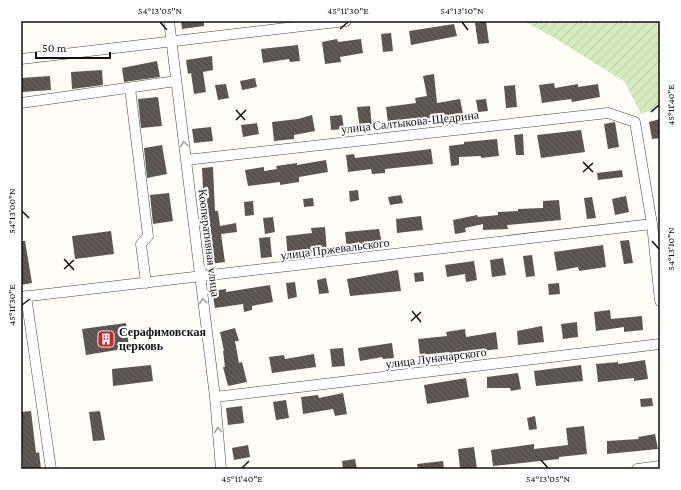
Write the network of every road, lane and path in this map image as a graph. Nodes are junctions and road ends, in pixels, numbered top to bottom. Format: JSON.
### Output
{"nodes":[{"id":1,"x":169,"y":21,"type":"edge"},
{"id":2,"x":346,"y":21,"type":"edge"},
{"id":3,"x":172,"y":42,"type":"junction"},
{"id":4,"x":21,"y":59,"type":"edge"},
{"id":5,"x":176,"y":81,"type":"junction"},
{"id":6,"x":130,"y":88,"type":"junction"},
{"id":7,"x":21,"y":103,"type":"edge"},
{"id":8,"x":186,"y":160,"type":"junction"},
{"id":9,"x":652,"y":224,"type":"junction"},
{"id":10,"x":200,"y":278,"type":"junction"},
{"id":11,"x":146,"y":283,"type":"junction"},
{"id":12,"x":24,"y":297,"type":"edge"},
{"id":13,"x":660,"y":301,"type":"edge"},
{"id":14,"x":660,"y":344,"type":"edge"},
{"id":15,"x":215,"y":397,"type":"junction"},
{"id":16,"x":660,"y":466,"type":"edge"},
{"id":17,"x":51,"y":469,"type":"edge"},
{"id":18,"x":222,"y":469,"type":"edge"},
{"id":19,"x":637,"y":469,"type":"edge"}],
"edges":[{"from":1,"to":3,"type":"street","name":"Кооперативная улица"},
{"from":2,"to":3,"type":"street"},
{"from":3,"to":4,"type":"street"},
{"from":3,"to":5,"type":"street","name":"Кооперативная улица"},
{"from":5,"to":6,"type":"street"},
{"from":8,"to":5,"type":"street","name":"Кооперативная улица","one_way":true},
{"from":6,"to":7,"type":"street"},
{"from":6,"to":11,"type":"street"},
{"from":8,"to":9,"type":"street","name":"улица Салтыкова-Щедрина"},
{"from":8,"to":10,"type":"street","name":"Кооперативная улица"},
{"from":9,"to":10,"type":"street","name":"улица Пржевальского"},
{"from":9,"to":13,"type":"street"},
{"from":10,"to":11,"type":"street","name":"улица Пржевальского"},
{"from":15,"to":10,"type":"street","name":"Кооперативная улица","one_way":true},
{"from":11,"to":12,"type":"street","name":"улица Пржевальского"},
{"from":12,"to":17,"type":"street"},
{"from":14,"to":15,"type":"street","name":"улица Луначарского"},
{"from":18,"to":15,"type":"street","name":"Кооперативная улица","one_way":true},
{"from":16,"to":19,"type":"street"}]}
